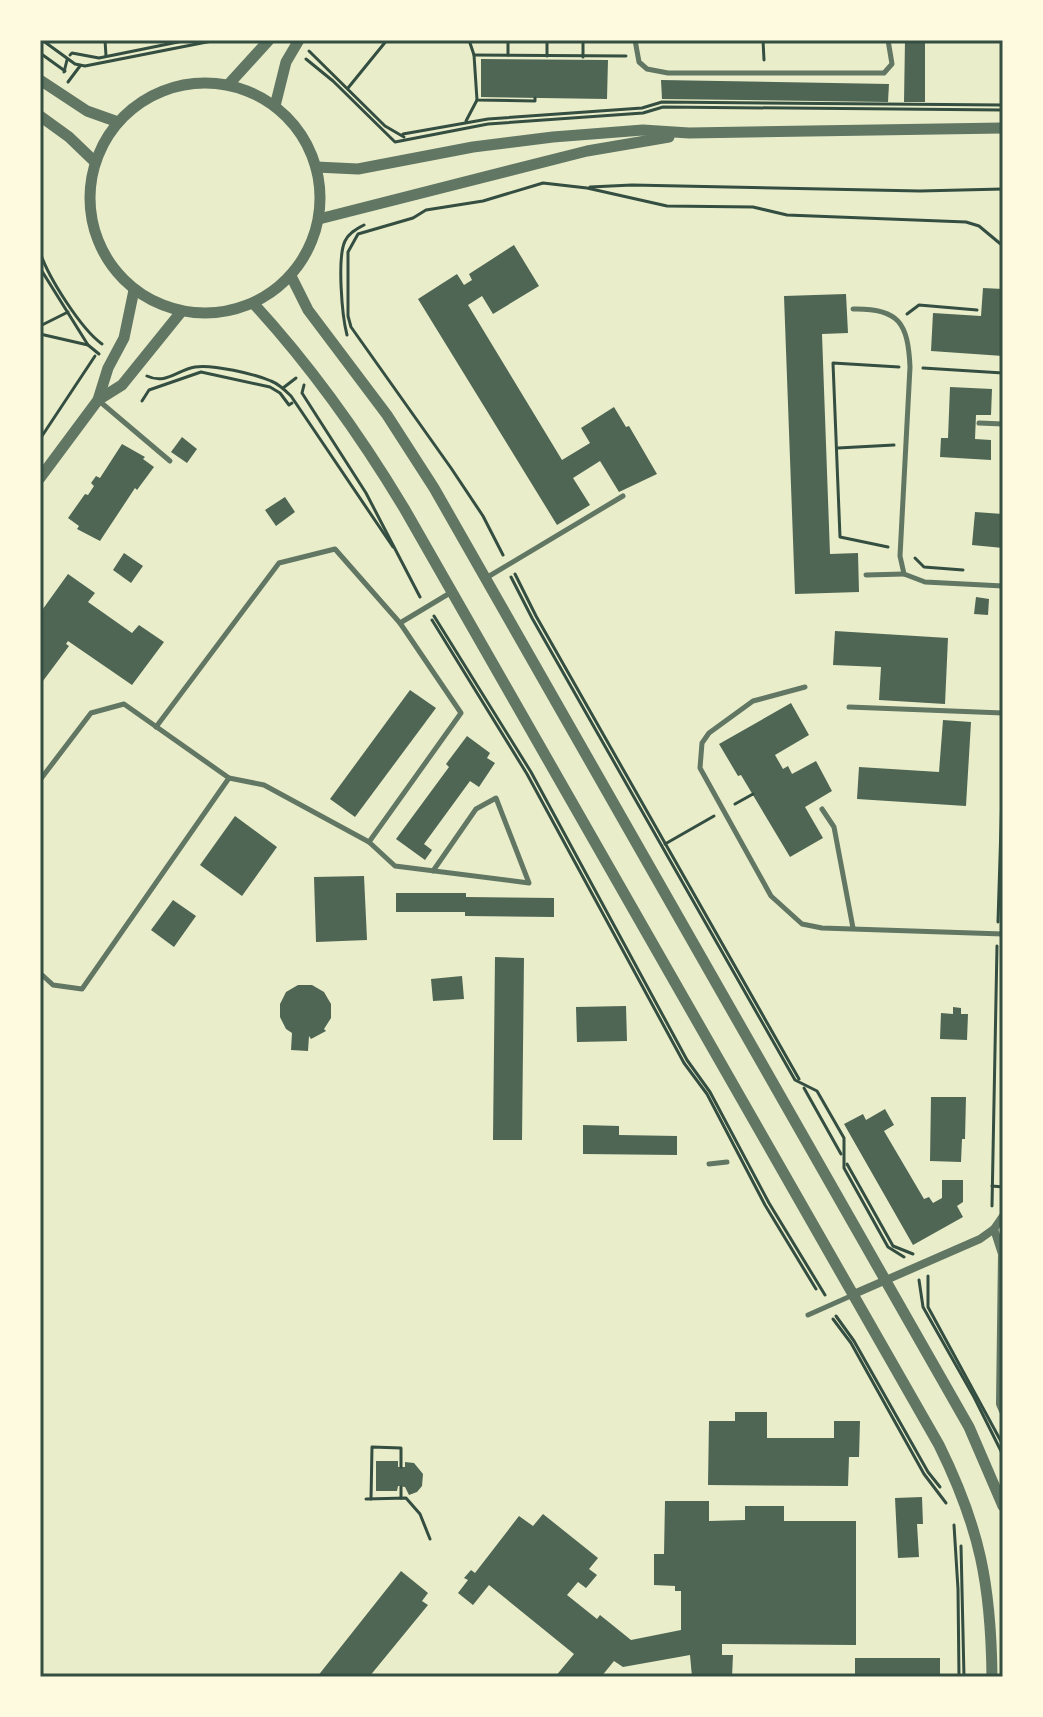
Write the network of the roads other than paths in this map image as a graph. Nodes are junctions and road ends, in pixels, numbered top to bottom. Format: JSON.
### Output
{"nodes":[{"id":1,"x":269,"y":40,"type":"edge"},
{"id":2,"x":635,"y":40,"type":"edge"},
{"id":3,"x":888,"y":40,"type":"edge"},
{"id":4,"x":301,"y":43,"type":"edge"},
{"id":5,"x":40,"y":80,"type":"edge"},
{"id":6,"x":228,"y":85,"type":"junction"},
{"id":7,"x":275,"y":106,"type":"junction"},
{"id":8,"x":40,"y":116,"type":"edge"},
{"id":9,"x":118,"y":122,"type":"junction"},
{"id":10,"x":1003,"y":128,"type":"edge"},
{"id":11,"x":689,"y":133,"type":"junction"},
{"id":12,"x":95,"y":162,"type":"junction"},
{"id":13,"x":316,"y":167,"type":"junction"},
{"id":14,"x":319,"y":219,"type":"junction"},
{"id":15,"x":291,"y":276,"type":"junction"},
{"id":16,"x":134,"y":290,"type":"junction"},
{"id":17,"x":253,"y":303,"type":"junction"},
{"id":18,"x":853,"y":309,"type":"dead end"},
{"id":19,"x":181,"y":312,"type":"junction"},
{"id":20,"x":98,"y":400,"type":"junction"},
{"id":21,"x":979,"y":423,"type":"dead end"},
{"id":22,"x":1003,"y":424,"type":"edge"},
{"id":23,"x":170,"y":461,"type":"dead end"},
{"id":24,"x":40,"y":478,"type":"edge"},
{"id":25,"x":623,"y":496,"type":"dead end"},
{"id":26,"x":904,"y":574,"type":"junction"},
{"id":27,"x":866,"y":575,"type":"dead end"},
{"id":28,"x":485,"y":578,"type":"junction"},
{"id":29,"x":1003,"y":586,"type":"edge"},
{"id":30,"x":452,"y":592,"type":"junction"},
{"id":31,"x":400,"y":623,"type":"junction"},
{"id":32,"x":805,"y":687,"type":"dead end"},
{"id":33,"x":849,"y":707,"type":"dead end"},
{"id":34,"x":1003,"y":713,"type":"edge"},
{"id":35,"x":156,"y":727,"type":"junction"},
{"id":36,"x":229,"y":778,"type":"junction"},
{"id":37,"x":40,"y":780,"type":"edge"},
{"id":38,"x":822,"y":809,"type":"dead end"},
{"id":39,"x":369,"y":842,"type":"junction"},
{"id":40,"x":433,"y":871,"type":"junction"},
{"id":41,"x":853,"y":928,"type":"junction"},
{"id":42,"x":1000,"y":934,"type":"edge"},
{"id":43,"x":40,"y":973,"type":"edge"},
{"id":44,"x":727,"y":1162,"type":"dead end"},
{"id":45,"x":709,"y":1164,"type":"dead end"},
{"id":46,"x":1003,"y":1216,"type":"edge"},
{"id":47,"x":994,"y":1229,"type":"junction"},
{"id":48,"x":886,"y":1280,"type":"junction"},
{"id":49,"x":854,"y":1294,"type":"junction"},
{"id":50,"x":808,"y":1315,"type":"dead end"},
{"id":51,"x":1003,"y":1411,"type":"edge"},
{"id":52,"x":1003,"y":1506,"type":"edge"},
{"id":53,"x":992,"y":1677,"type":"edge"}],
"edges":[{"from":1,"to":6,"type":"street"},
{"from":2,"to":3,"type":"lane"},
{"from":4,"to":7,"type":"street"},
{"from":5,"to":9,"type":"street"},
{"from":6,"to":7,"type":"street"},
{"from":6,"to":9,"type":"street"},
{"from":7,"to":13,"type":"street"},
{"from":8,"to":12,"type":"street"},
{"from":9,"to":12,"type":"street"},
{"from":10,"to":11,"type":"street"},
{"from":11,"to":13,"type":"street"},
{"from":11,"to":14,"type":"street"},
{"from":12,"to":16,"type":"street"},
{"from":13,"to":14,"type":"street"},
{"from":14,"to":15,"type":"street"},
{"from":15,"to":17,"type":"street"},
{"from":15,"to":28,"type":"street"},
{"from":16,"to":19,"type":"street"},
{"from":16,"to":20,"type":"street"},
{"from":17,"to":19,"type":"street"},
{"from":17,"to":30,"type":"street"},
{"from":18,"to":26,"type":"lane"},
{"from":19,"to":20,"type":"street"},
{"from":20,"to":23,"type":"lane"},
{"from":20,"to":24,"type":"street"},
{"from":21,"to":22,"type":"lane"},
{"from":25,"to":28,"type":"lane"},
{"from":26,"to":27,"type":"lane"},
{"from":26,"to":29,"type":"lane"},
{"from":28,"to":48,"type":"street"},
{"from":30,"to":31,"type":"lane"},
{"from":30,"to":49,"type":"street"},
{"from":31,"to":35,"type":"lane"},
{"from":31,"to":39,"type":"lane"},
{"from":32,"to":41,"type":"lane"},
{"from":33,"to":34,"type":"lane"},
{"from":35,"to":36,"type":"lane"},
{"from":35,"to":37,"type":"lane"},
{"from":36,"to":39,"type":"lane"},
{"from":36,"to":43,"type":"lane"},
{"from":38,"to":41,"type":"lane"},
{"from":39,"to":40,"type":"lane"},
{"from":40,"to":40,"type":"lane"},
{"from":41,"to":42,"type":"lane"},
{"from":44,"to":45,"type":"lane"},
{"from":46,"to":47,"type":"street"},
{"from":47,"to":48,"type":"street"},
{"from":47,"to":51,"type":"street"},
{"from":48,"to":49,"type":"street"},
{"from":48,"to":52,"type":"street"},
{"from":49,"to":50,"type":"lane"},
{"from":49,"to":53,"type":"street"}]}
